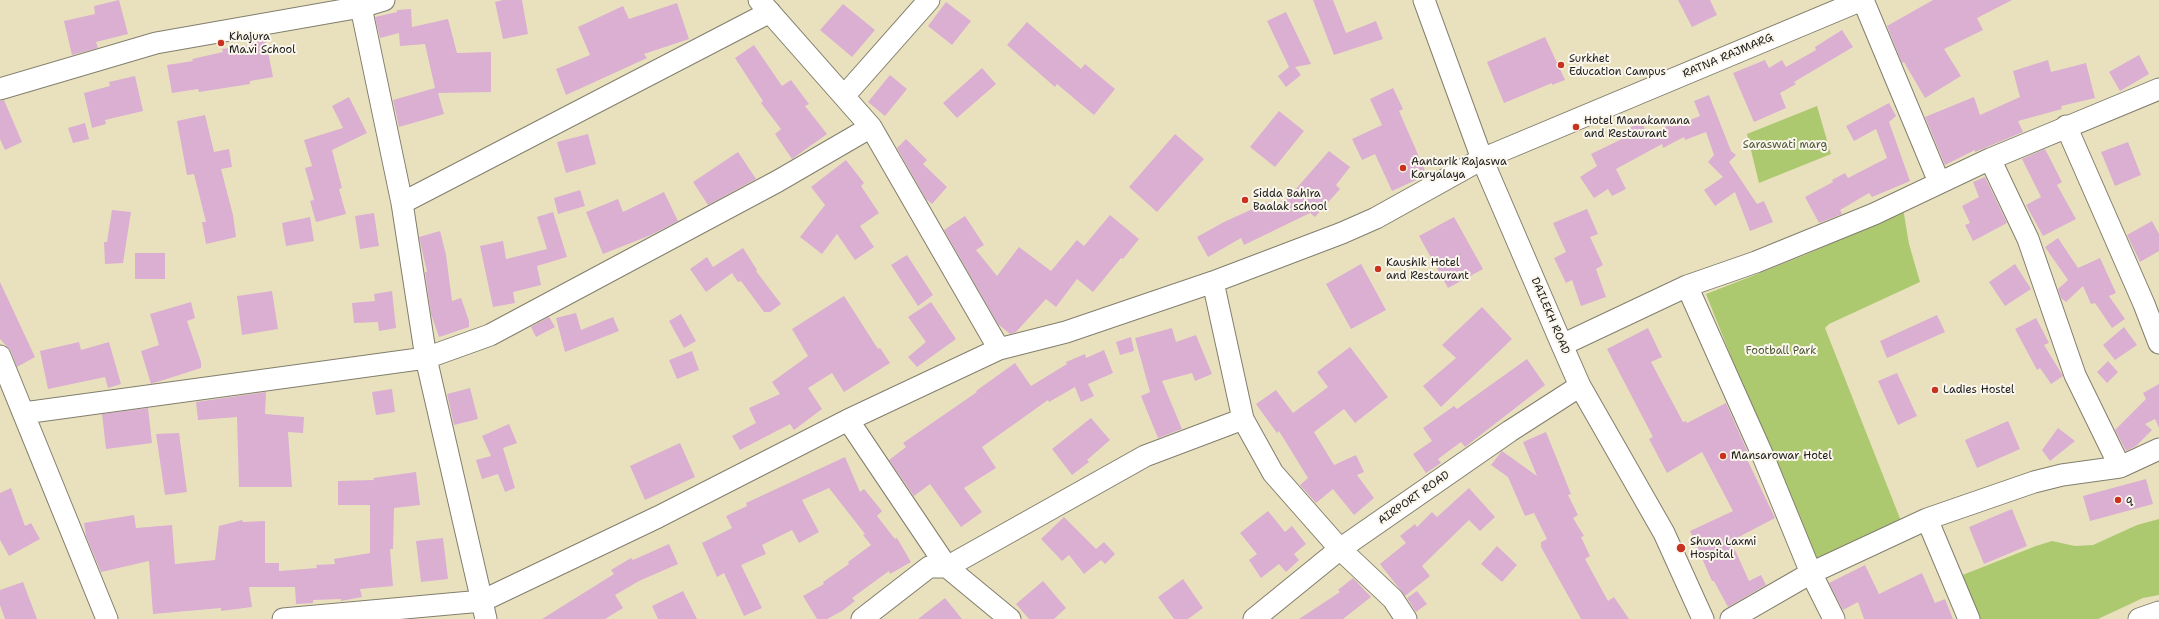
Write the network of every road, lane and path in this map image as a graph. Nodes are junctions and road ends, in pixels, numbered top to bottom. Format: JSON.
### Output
{"nodes":[{"id":1,"x":384,"y":0,"type":"edge"},
{"id":2,"x":929,"y":0,"type":"edge"},
{"id":3,"x":1424,"y":0,"type":"edge"},
{"id":4,"x":1862,"y":0,"type":"edge"},
{"id":5,"x":765,"y":6,"type":"edge"},
{"id":6,"x":361,"y":7,"type":"junction"},
{"id":7,"x":0,"y":89,"type":"edge"},
{"id":8,"x":2159,"y":89,"type":"edge"},
{"id":9,"x":845,"y":95,"type":"junction"},
{"id":10,"x":2066,"y":126,"type":"junction"},
{"id":11,"x":871,"y":127,"type":"junction"},
{"id":12,"x":1482,"y":159,"type":"junction"},
{"id":13,"x":1990,"y":159,"type":"junction"},
{"id":14,"x":1939,"y":182,"type":"junction"},
{"id":15,"x":402,"y":203,"type":"junction"},
{"id":16,"x":1213,"y":282,"type":"junction"},
{"id":17,"x":1687,"y":286,"type":"junction"},
{"id":18,"x":2151,"y":301,"type":"edge"},
{"id":19,"x":2159,"y":343,"type":"edge"},
{"id":20,"x":1562,"y":345,"type":"junction"},
{"id":21,"x":999,"y":349,"type":"junction"},
{"id":22,"x":0,"y":356,"type":"edge"},
{"id":23,"x":426,"y":358,"type":"junction"},
{"id":24,"x":1580,"y":386,"type":"junction"},
{"id":25,"x":24,"y":413,"type":"junction"},
{"id":26,"x":1243,"y":419,"type":"junction"},
{"id":27,"x":848,"y":420,"type":"junction"},
{"id":28,"x":2159,"y":449,"type":"edge"},
{"id":29,"x":2120,"y":467,"type":"junction"},
{"id":30,"x":1927,"y":519,"type":"junction"},
{"id":31,"x":1340,"y":549,"type":"junction"},
{"id":32,"x":947,"y":567,"type":"junction"},
{"id":33,"x":1810,"y":573,"type":"junction"},
{"id":34,"x":484,"y":610,"type":"edge"},
{"id":35,"x":2159,"y":612,"type":"edge"},
{"id":36,"x":107,"y":619,"type":"edge"},
{"id":37,"x":283,"y":619,"type":"edge"},
{"id":38,"x":862,"y":619,"type":"edge"},
{"id":39,"x":1010,"y":619,"type":"edge"},
{"id":40,"x":1254,"y":619,"type":"edge"},
{"id":41,"x":1406,"y":619,"type":"edge"},
{"id":42,"x":1702,"y":619,"type":"edge"},
{"id":43,"x":1732,"y":619,"type":"edge"},
{"id":44,"x":1834,"y":619,"type":"edge"},
{"id":45,"x":1969,"y":619,"type":"edge"},
{"id":46,"x":2139,"y":619,"type":"edge"}],
"edges":[{"from":1,"to":6,"type":"street"},
{"from":2,"to":9,"type":"street"},
{"from":3,"to":12,"type":"street","name":"DAILEKH ROAD"},
{"from":4,"to":12,"type":"street","name":"RATNA RAJMARG"},
{"from":4,"to":14,"type":"street"},
{"from":5,"to":9,"type":"street"},
{"from":5,"to":15,"type":"street"},
{"from":6,"to":7,"type":"street"},
{"from":6,"to":15,"type":"street"},
{"from":8,"to":10,"type":"street"},
{"from":9,"to":11,"type":"street"},
{"from":10,"to":13,"type":"street"},
{"from":10,"to":18,"type":"street"},
{"from":11,"to":21,"type":"street"},
{"from":11,"to":23,"type":"street"},
{"from":12,"to":16,"type":"street","name":"RATNA RAJMARG"},
{"from":12,"to":20,"type":"street","name":"DAILEKH ROAD"},
{"from":13,"to":14,"type":"street"},
{"from":13,"to":29,"type":"street"},
{"from":14,"to":17,"type":"street"},
{"from":15,"to":23,"type":"street"},
{"from":16,"to":21,"type":"street","name":"RATNA RAJMARG"},
{"from":16,"to":26,"type":"street"},
{"from":17,"to":20,"type":"street"},
{"from":17,"to":33,"type":"street"},
{"from":18,"to":19,"type":"street"},
{"from":20,"to":24,"type":"street","name":"DAILEKH ROAD"},
{"from":21,"to":27,"type":"street","name":"RATNA RAJMARG"},
{"from":22,"to":25,"type":"street"},
{"from":23,"to":25,"type":"street"},
{"from":23,"to":34,"type":"street"},
{"from":24,"to":31,"type":"street","name":"AIRPORT ROAD"},
{"from":24,"to":42,"type":"street","name":"DAILEKH ROAD"},
{"from":25,"to":36,"type":"street"},
{"from":26,"to":31,"type":"street"},
{"from":26,"to":32,"type":"street"},
{"from":27,"to":32,"type":"street"},
{"from":27,"to":34,"type":"street","name":"RATNA RAJMARG"},
{"from":28,"to":29,"type":"street"},
{"from":29,"to":30,"type":"street"},
{"from":30,"to":33,"type":"street"},
{"from":30,"to":45,"type":"street"},
{"from":31,"to":40,"type":"street","name":"AIRPORT ROAD"},
{"from":31,"to":41,"type":"street"},
{"from":32,"to":38,"type":"street"},
{"from":32,"to":39,"type":"street"},
{"from":33,"to":43,"type":"street"},
{"from":33,"to":44,"type":"street"},
{"from":34,"to":37,"type":"street"},
{"from":35,"to":46,"type":"street"}]}
